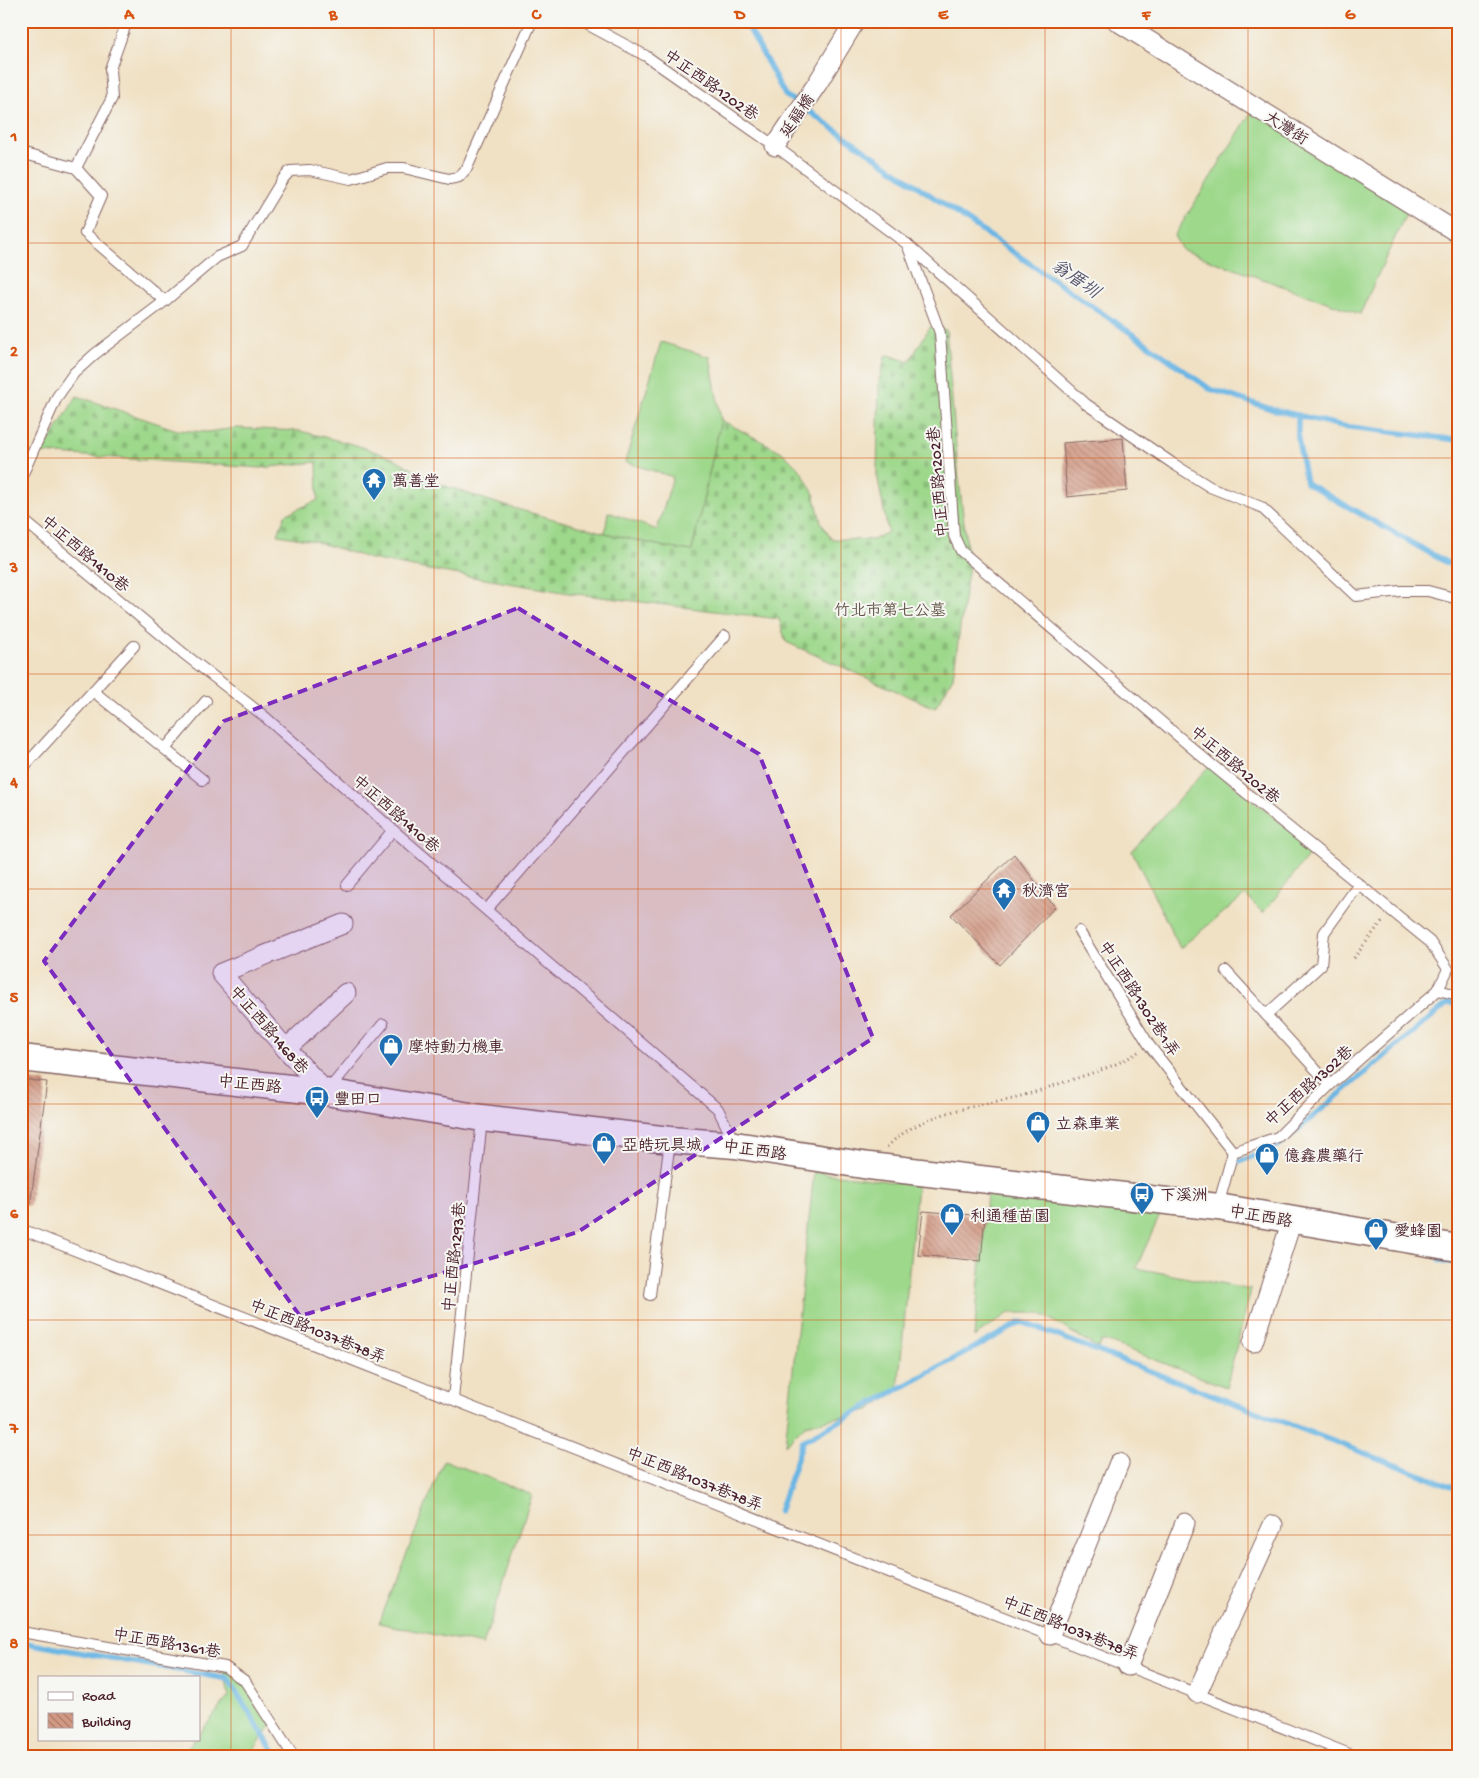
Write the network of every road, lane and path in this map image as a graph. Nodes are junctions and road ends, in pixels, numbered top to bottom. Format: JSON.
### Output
{"nodes":[{"id":1,"x":128,"y":21,"type":"edge"},
{"id":2,"x":532,"y":21,"type":"edge"},
{"id":3,"x":581,"y":21,"type":"edge"},
{"id":4,"x":855,"y":21,"type":"edge"},
{"id":5,"x":1117,"y":21,"type":"edge"},
{"id":6,"x":1450,"y":21,"type":"edge"},
{"id":7,"x":1458,"y":25,"type":"edge"},
{"id":8,"x":774,"y":146,"type":"junction"},
{"id":9,"x":21,"y":153,"type":"edge"},
{"id":10,"x":76,"y":168,"type":"junction"},
{"id":11,"x":1458,"y":233,"type":"edge"},
{"id":12,"x":907,"y":244,"type":"junction"},
{"id":13,"x":165,"y":301,"type":"junction"},
{"id":14,"x":21,"y":478,"type":"edge"},
{"id":15,"x":21,"y":518,"type":"edge"},
{"id":16,"x":1458,"y":599,"type":"edge"},
{"id":17,"x":725,"y":636,"type":"dead end"},
{"id":18,"x":134,"y":646,"type":"dead end"},
{"id":19,"x":94,"y":691,"type":"junction"},
{"id":20,"x":206,"y":701,"type":"dead end"},
{"id":21,"x":165,"y":749,"type":"junction"},
{"id":22,"x":21,"y":770,"type":"edge"},
{"id":23,"x":203,"y":780,"type":"dead end"},
{"id":24,"x":393,"y":830,"type":"junction"},
{"id":25,"x":1359,"y":884,"type":"junction"},
{"id":26,"x":347,"y":885,"type":"dead end"},
{"id":27,"x":487,"y":909,"type":"junction"},
{"id":28,"x":1391,"y":910,"type":"junction"},
{"id":29,"x":343,"y":924,"type":"dead end"},
{"id":30,"x":1079,"y":931,"type":"dead end"},
{"id":31,"x":1354,"y":958,"type":"dead end"},
{"id":32,"x":1226,"y":971,"type":"dead end"},
{"id":33,"x":1438,"y":990,"type":"junction"},
{"id":34,"x":346,"y":993,"type":"dead end"},
{"id":35,"x":1458,"y":995,"type":"edge"},
{"id":36,"x":1266,"y":1015,"type":"junction"},
{"id":37,"x":383,"y":1024,"type":"dead end"},
{"id":38,"x":1149,"y":1045,"type":"junction"},
{"id":39,"x":286,"y":1049,"type":"junction"},
{"id":40,"x":21,"y":1058,"type":"edge"},
{"id":41,"x":1330,"y":1085,"type":"junction"},
{"id":42,"x":326,"y":1092,"type":"junction"},
{"id":43,"x":482,"y":1118,"type":"junction"},
{"id":44,"x":670,"y":1140,"type":"junction"},
{"id":45,"x":735,"y":1145,"type":"junction"},
{"id":46,"x":1233,"y":1152,"type":"junction"},
{"id":47,"x":869,"y":1166,"type":"junction"},
{"id":48,"x":1218,"y":1207,"type":"junction"},
{"id":49,"x":1292,"y":1220,"type":"junction"},
{"id":50,"x":21,"y":1229,"type":"edge"},
{"id":51,"x":1458,"y":1248,"type":"edge"},
{"id":52,"x":650,"y":1296,"type":"dead end"},
{"id":53,"x":1253,"y":1342,"type":"dead end"},
{"id":54,"x":453,"y":1399,"type":"junction"},
{"id":55,"x":1118,"y":1463,"type":"dead end"},
{"id":56,"x":1185,"y":1523,"type":"dead end"},
{"id":57,"x":1273,"y":1525,"type":"dead end"},
{"id":58,"x":21,"y":1632,"type":"edge"},
{"id":59,"x":1050,"y":1635,"type":"junction"},
{"id":60,"x":1128,"y":1666,"type":"junction"},
{"id":61,"x":1197,"y":1693,"type":"junction"},
{"id":62,"x":294,"y":1757,"type":"edge"},
{"id":63,"x":1357,"y":1757,"type":"edge"}],
"edges":[{"from":1,"to":10,"type":"lane"},
{"from":2,"to":13,"type":"lane"},
{"from":3,"to":8,"type":"lane","name":"中正西路1202巷"},
{"from":4,"to":8,"type":"street","name":"延福橋"},
{"from":5,"to":11,"type":"street","name":"大灣街"},
{"from":6,"to":7,"type":"lane"},
{"from":8,"to":12,"type":"lane","name":"中正西路1202巷"},
{"from":9,"to":10,"type":"lane"},
{"from":10,"to":13,"type":"lane"},
{"from":12,"to":16,"type":"lane"},
{"from":12,"to":25,"type":"lane","name":"中正西路1202巷"},
{"from":13,"to":14,"type":"lane"},
{"from":15,"to":24,"type":"lane","name":"中正西路1410巷"},
{"from":17,"to":27,"type":"lane"},
{"from":18,"to":19,"type":"lane"},
{"from":19,"to":21,"type":"lane"},
{"from":19,"to":22,"type":"lane"},
{"from":20,"to":21,"type":"lane"},
{"from":21,"to":23,"type":"lane"},
{"from":24,"to":26,"type":"lane"},
{"from":24,"to":27,"type":"lane","name":"中正西路1410巷"},
{"from":25,"to":28,"type":"lane","name":"中正西路1202巷"},
{"from":25,"to":36,"type":"lane"},
{"from":27,"to":45,"type":"lane","name":"中正西路1410巷"},
{"from":28,"to":31,"type":"path"},
{"from":28,"to":33,"type":"lane","name":"中正西路1202巷"},
{"from":29,"to":39,"type":"street","name":"中正西路1468巷"},
{"from":30,"to":38,"type":"lane","name":"中正西路1302巷1弄"},
{"from":32,"to":36,"type":"lane"},
{"from":33,"to":35,"type":"lane"},
{"from":33,"to":41,"type":"lane","name":"中正西路1302巷"},
{"from":34,"to":39,"type":"street"},
{"from":36,"to":41,"type":"lane"},
{"from":37,"to":42,"type":"lane"},
{"from":38,"to":46,"type":"lane","name":"中正西路1302巷1弄"},
{"from":38,"to":47,"type":"path"},
{"from":39,"to":42,"type":"street","name":"中正西路1468巷"},
{"from":40,"to":42,"type":"main road","name":"中正西路"},
{"from":41,"to":46,"type":"lane","name":"中正西路1302巷"},
{"from":42,"to":43,"type":"main road","name":"中正西路"},
{"from":43,"to":44,"type":"main road","name":"中正西路"},
{"from":43,"to":54,"type":"lane","name":"中正西路1293巷"},
{"from":44,"to":45,"type":"main road","name":"中正西路"},
{"from":44,"to":52,"type":"lane"},
{"from":45,"to":47,"type":"main road","name":"中正西路"},
{"from":46,"to":48,"type":"lane"},
{"from":47,"to":48,"type":"main road","name":"中正西路"},
{"from":48,"to":49,"type":"main road","name":"中正西路"},
{"from":49,"to":51,"type":"main road","name":"中正西路"},
{"from":49,"to":53,"type":"street"},
{"from":50,"to":54,"type":"lane","name":"中正西路1037巷78弄"},
{"from":54,"to":59,"type":"lane","name":"中正西路1037巷78弄"},
{"from":55,"to":59,"type":"street"},
{"from":56,"to":60,"type":"street"},
{"from":57,"to":61,"type":"street"},
{"from":58,"to":62,"type":"lane","name":"中正西路1361巷"},
{"from":59,"to":60,"type":"lane","name":"中正西路1037巷78弄"},
{"from":60,"to":61,"type":"lane","name":"中正西路1037巷78弄"},
{"from":61,"to":63,"type":"lane","name":"中正西路1037巷78弄"}]}
